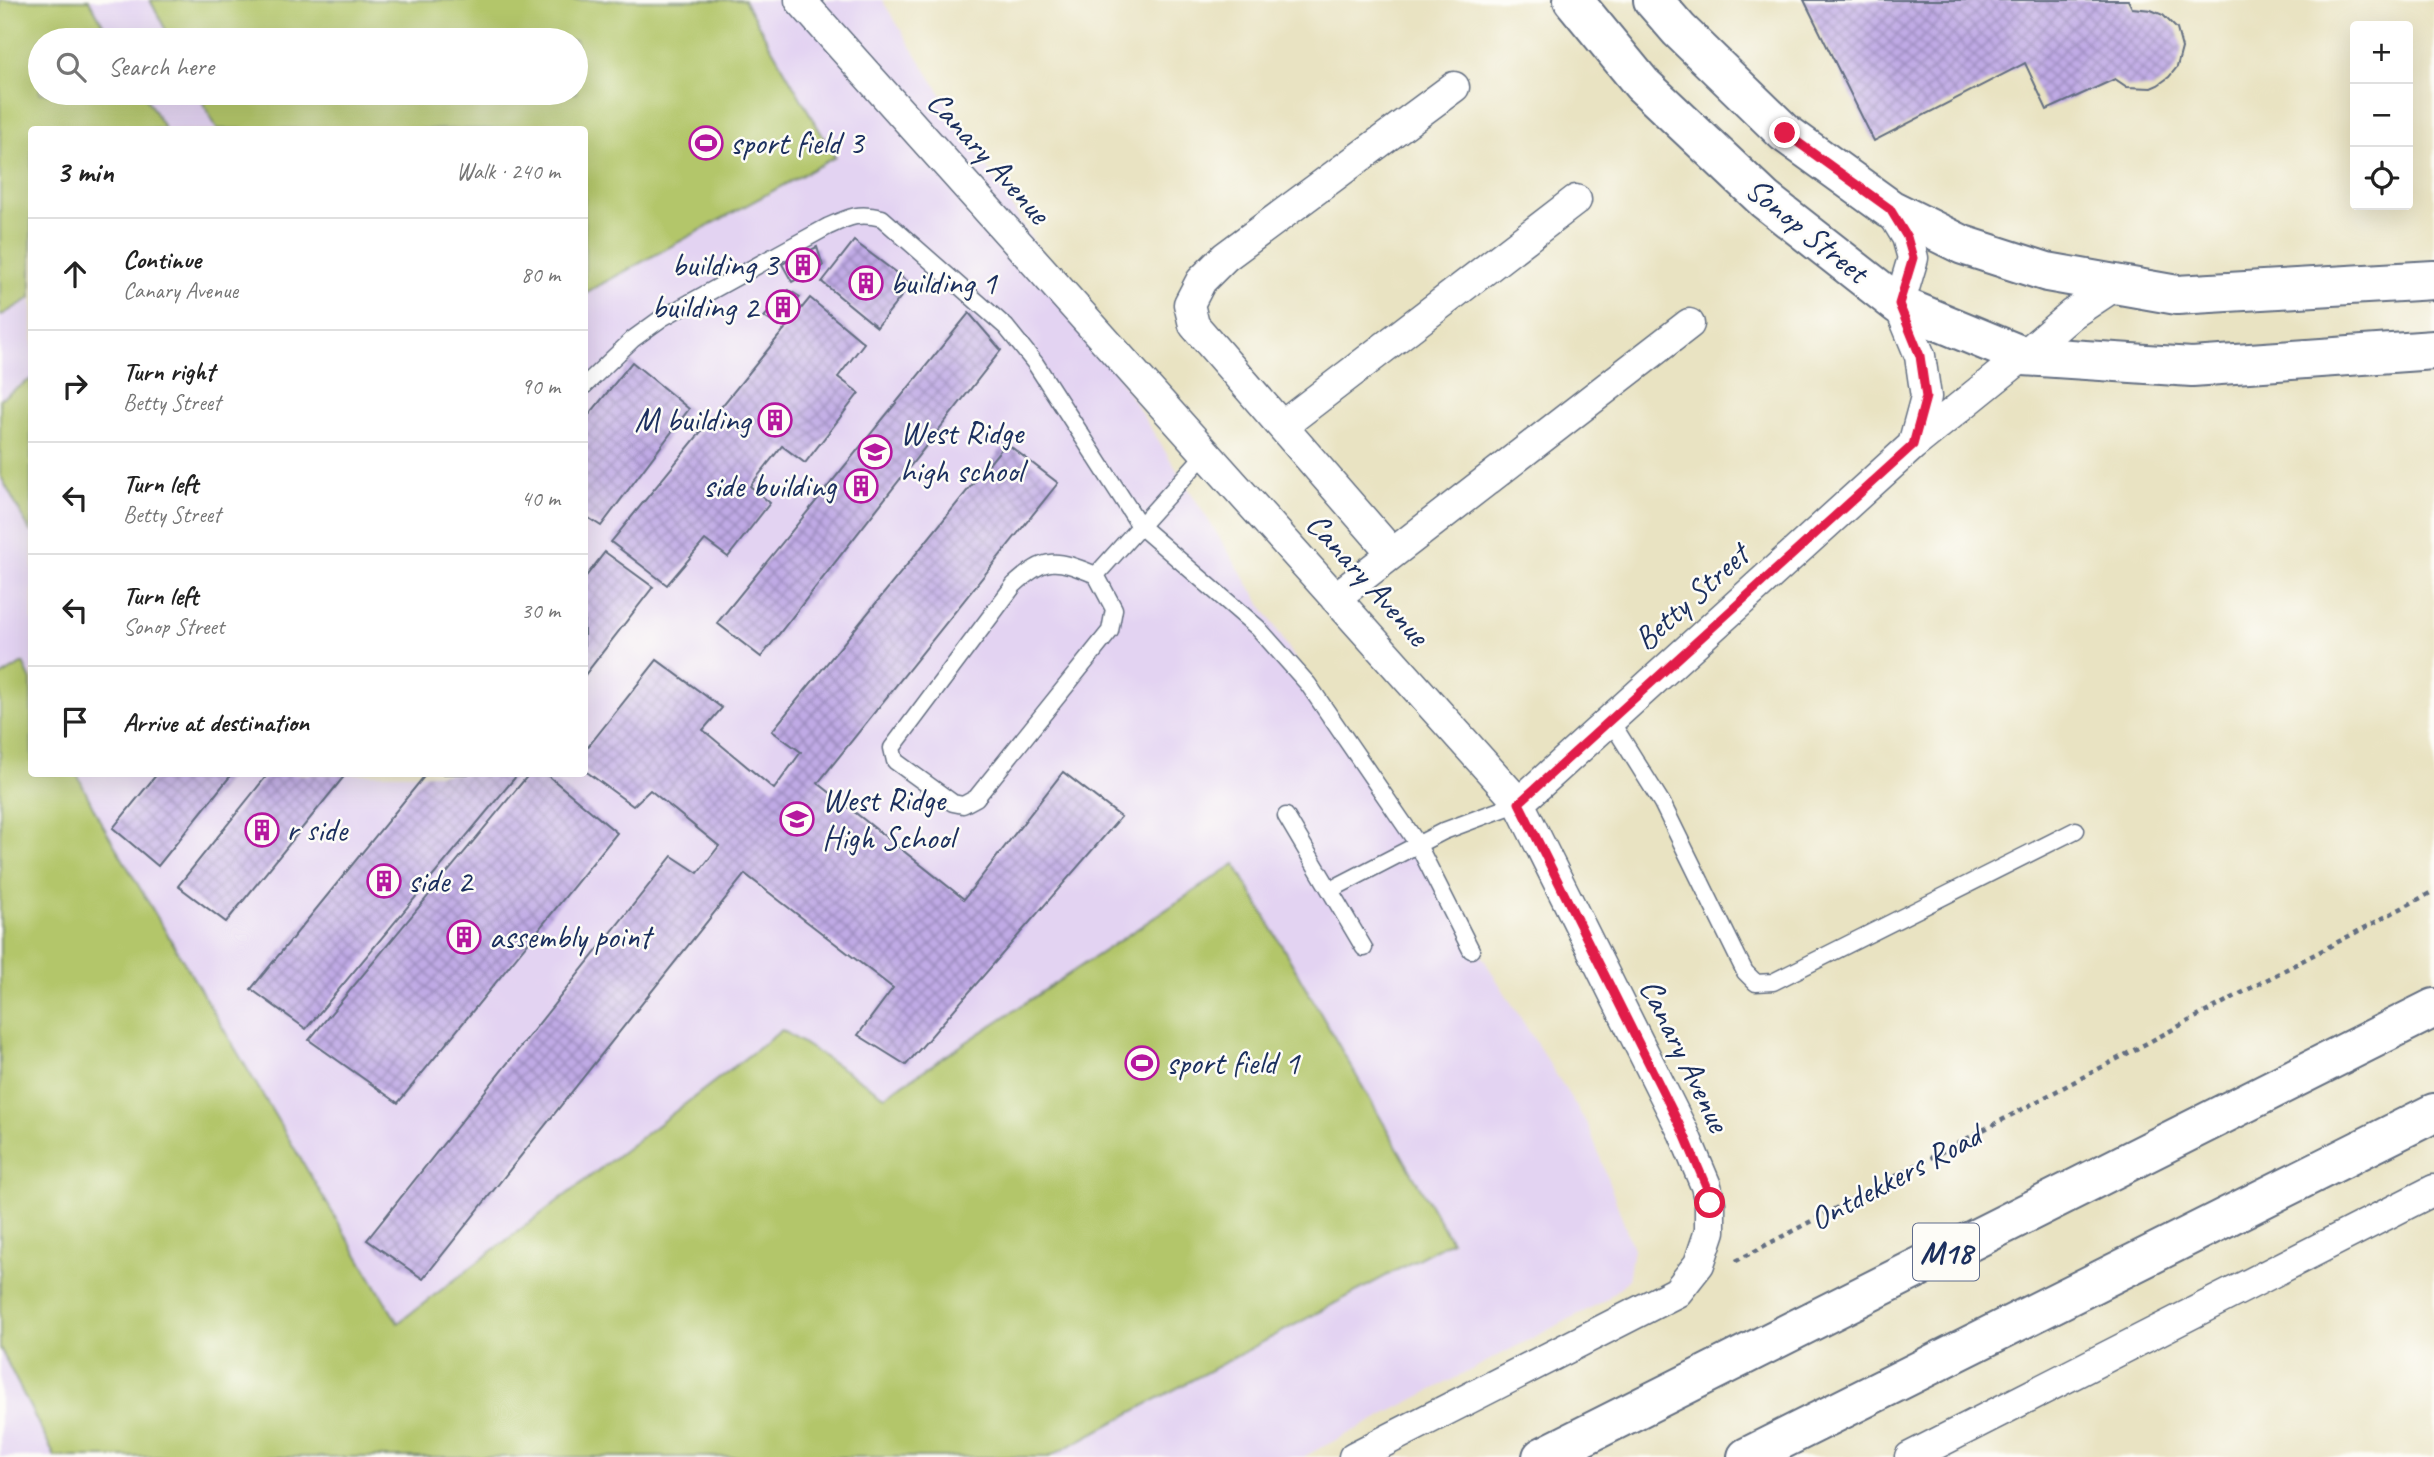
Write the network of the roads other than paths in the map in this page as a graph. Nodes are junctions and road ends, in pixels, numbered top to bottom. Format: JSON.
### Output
{"nodes":[{"id":1,"x":800,"y":0,"type":"edge"},
{"id":2,"x":1573,"y":0,"type":"edge"},
{"id":3,"x":1654,"y":0,"type":"edge"},
{"id":4,"x":1454,"y":87,"type":"dead end"},
{"id":5,"x":1576,"y":200,"type":"dead end"},
{"id":6,"x":1890,"y":209,"type":"junction"},
{"id":7,"x":2434,"y":280,"type":"edge"},
{"id":8,"x":2117,"y":284,"type":"junction"},
{"id":9,"x":1899,"y":304,"type":"junction"},
{"id":10,"x":1689,"y":324,"type":"dead end"},
{"id":11,"x":2434,"y":350,"type":"edge"},
{"id":12,"x":2023,"y":356,"type":"junction"},
{"id":13,"x":588,"y":382,"type":"edge"},
{"id":14,"x":1282,"y":426,"type":"junction"},
{"id":15,"x":1913,"y":445,"type":"junction"},
{"id":16,"x":1206,"y":453,"type":"junction"},
{"id":17,"x":1140,"y":526,"type":"junction"},
{"id":18,"x":1392,"y":554,"type":"junction"},
{"id":19,"x":1096,"y":575,"type":"junction"},
{"id":20,"x":1335,"y":598,"type":"junction"},
{"id":21,"x":1611,"y":720,"type":"junction"},
{"id":22,"x":1519,"y":803,"type":"junction"},
{"id":23,"x":1286,"y":816,"type":"dead end"},
{"id":24,"x":2076,"y":830,"type":"dead end"},
{"id":25,"x":1417,"y":843,"type":"junction"},
{"id":26,"x":1330,"y":890,"type":"junction"},
{"id":27,"x":1364,"y":948,"type":"dead end"},
{"id":28,"x":1471,"y":950,"type":"dead end"},
{"id":29,"x":2434,"y":1008,"type":"edge"},
{"id":30,"x":2434,"y":1113,"type":"edge"},
{"id":31,"x":2434,"y":1190,"type":"edge"},
{"id":32,"x":1354,"y":1457,"type":"edge"},
{"id":33,"x":1542,"y":1457,"type":"edge"},
{"id":34,"x":1746,"y":1457,"type":"edge"},
{"id":35,"x":1910,"y":1457,"type":"edge"}],
"edges":[{"from":1,"to":16,"type":"street","name":"Canary Avenue"},
{"from":2,"to":9,"type":"street","name":"Sonop Street"},
{"from":3,"to":6,"type":"street","name":"Sonop Street"},
{"from":4,"to":14,"type":"street"},
{"from":5,"to":14,"type":"street"},
{"from":6,"to":8,"type":"street","name":"Sonop Street"},
{"from":6,"to":9,"type":"street"},
{"from":7,"to":8,"type":"street","name":"Sonop Street"},
{"from":8,"to":12,"type":"street","name":"Betty Street"},
{"from":9,"to":12,"type":"street","name":"Sonop Street"},
{"from":9,"to":15,"type":"street"},
{"from":10,"to":18,"type":"street"},
{"from":11,"to":12,"type":"street","name":"Sonop Street"},
{"from":12,"to":15,"type":"street","name":"Betty Street"},
{"from":13,"to":17,"type":"lane"},
{"from":14,"to":18,"type":"street"},
{"from":15,"to":21,"type":"street","name":"Betty Street"},
{"from":16,"to":17,"type":"lane"},
{"from":16,"to":20,"type":"street","name":"Canary Avenue"},
{"from":17,"to":19,"type":"lane"},
{"from":17,"to":25,"type":"lane"},
{"from":18,"to":20,"type":"street"},
{"from":19,"to":19,"type":"lane"},
{"from":20,"to":22,"type":"street","name":"Canary Avenue"},
{"from":21,"to":22,"type":"street","name":"Betty Street"},
{"from":21,"to":24,"type":"lane"},
{"from":22,"to":25,"type":"lane"},
{"from":22,"to":32,"type":"street","name":"Canary Avenue"},
{"from":23,"to":26,"type":"lane"},
{"from":25,"to":26,"type":"lane"},
{"from":25,"to":28,"type":"lane"},
{"from":26,"to":27,"type":"lane"},
{"from":29,"to":33,"type":"street","number":"M18"},
{"from":30,"to":34,"type":"street"},
{"from":31,"to":35,"type":"street"}]}
